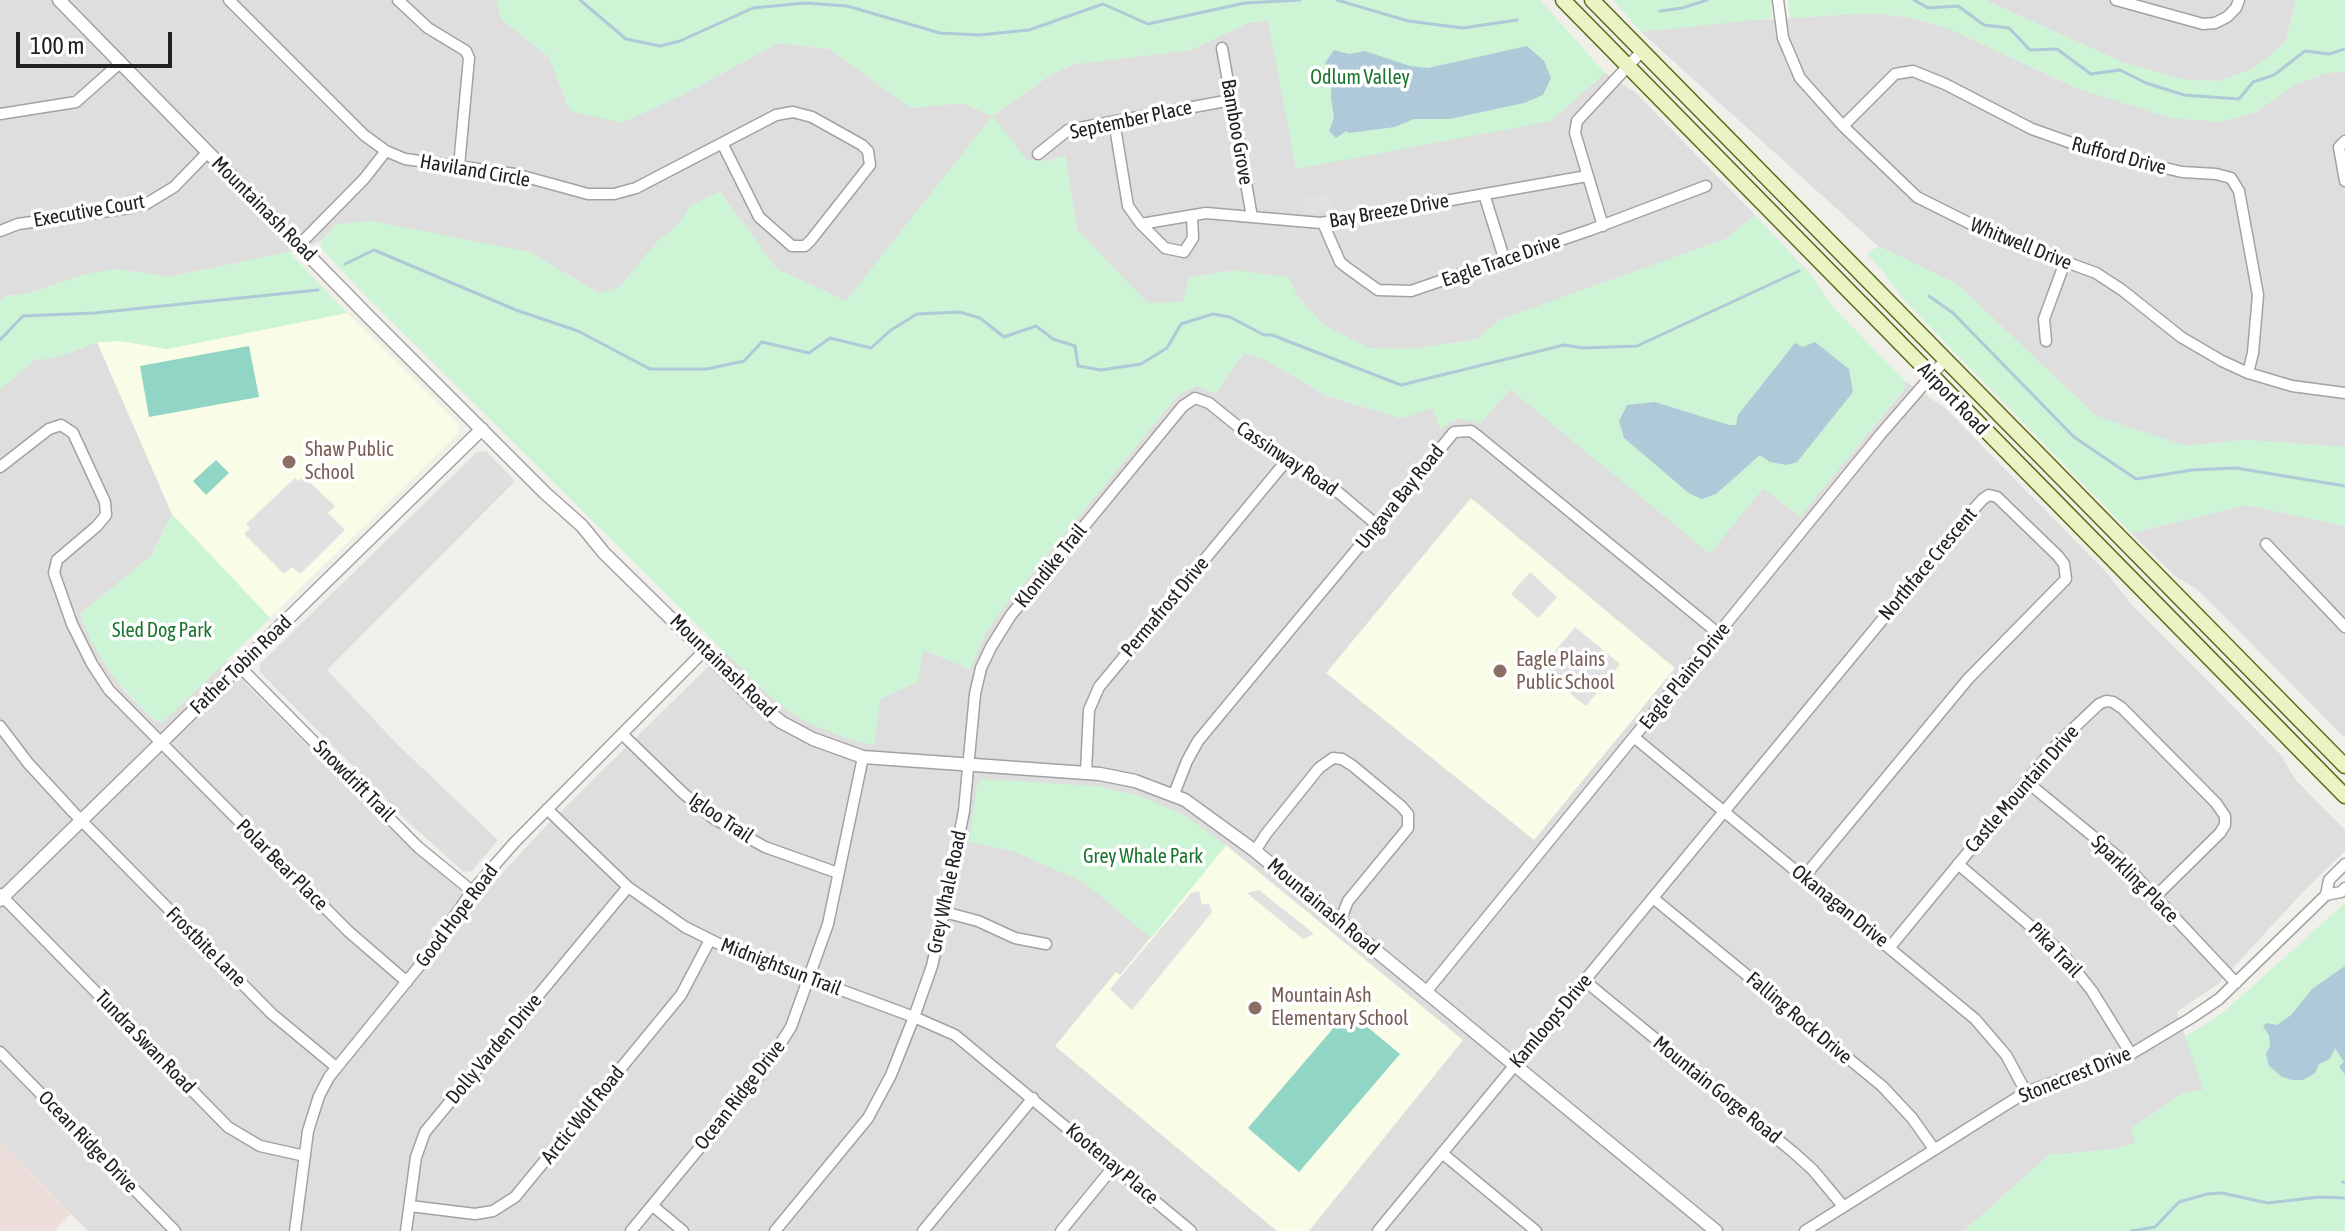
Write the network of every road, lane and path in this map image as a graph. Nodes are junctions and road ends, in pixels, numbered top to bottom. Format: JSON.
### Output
{"nodes":[{"id":1,"x":59,"y":0,"type":"edge"},
{"id":2,"x":229,"y":0,"type":"edge"},
{"id":3,"x":398,"y":0,"type":"edge"},
{"id":4,"x":1563,"y":0,"type":"edge"},
{"id":5,"x":1592,"y":0,"type":"edge"},
{"id":6,"x":1778,"y":0,"type":"edge"},
{"id":7,"x":2116,"y":0,"type":"edge"},
{"id":8,"x":2239,"y":0,"type":"edge"},
{"id":9,"x":1222,"y":48,"type":"dead end"},
{"id":10,"x":1642,"y":51,"type":"junction"},
{"id":11,"x":120,"y":63,"type":"junction"},
{"id":12,"x":1627,"y":66,"type":"junction"},
{"id":13,"x":1231,"y":100,"type":"junction"},
{"id":14,"x":0,"y":114,"type":"edge"},
{"id":15,"x":1114,"y":121,"type":"junction"},
{"id":16,"x":1843,"y":126,"type":"junction"},
{"id":17,"x":2345,"y":141,"type":"edge"},
{"id":18,"x":722,"y":143,"type":"junction"},
{"id":19,"x":386,"y":151,"type":"junction"},
{"id":20,"x":208,"y":152,"type":"junction"},
{"id":21,"x":1038,"y":154,"type":"dead end"},
{"id":22,"x":459,"y":166,"type":"junction"},
{"id":23,"x":1587,"y":176,"type":"junction"},
{"id":24,"x":2345,"y":181,"type":"edge"},
{"id":25,"x":1706,"y":186,"type":"dead end"},
{"id":26,"x":1484,"y":194,"type":"junction"},
{"id":27,"x":1192,"y":217,"type":"junction"},
{"id":28,"x":1252,"y":217,"type":"junction"},
{"id":29,"x":1323,"y":223,"type":"junction"},
{"id":30,"x":1141,"y":224,"type":"junction"},
{"id":31,"x":1603,"y":226,"type":"junction"},
{"id":32,"x":0,"y":231,"type":"edge"},
{"id":33,"x":300,"y":244,"type":"junction"},
{"id":34,"x":1504,"y":258,"type":"junction"},
{"id":35,"x":2065,"y":262,"type":"junction"},
{"id":36,"x":2046,"y":341,"type":"dead end"},
{"id":37,"x":1945,"y":360,"type":"junction"},
{"id":38,"x":2248,"y":373,"type":"junction"},
{"id":39,"x":1931,"y":376,"type":"junction"},
{"id":40,"x":2345,"y":393,"type":"edge"},
{"id":41,"x":1195,"y":398,"type":"joint"},
{"id":42,"x":482,"y":429,"type":"junction"},
{"id":43,"x":1287,"y":460,"type":"junction"},
{"id":44,"x":0,"y":467,"type":"edge"},
{"id":45,"x":1377,"y":525,"type":"junction"},
{"id":46,"x":2266,"y":544,"type":"dead end"},
{"id":47,"x":2345,"y":627,"type":"edge"},
{"id":48,"x":1719,"y":634,"type":"junction"},
{"id":49,"x":705,"y":650,"type":"junction"},
{"id":50,"x":239,"y":666,"type":"junction"},
{"id":51,"x":0,"y":726,"type":"edge"},
{"id":52,"x":622,"y":734,"type":"junction"},
{"id":53,"x":1635,"y":738,"type":"junction"},
{"id":54,"x":161,"y":743,"type":"junction"},
{"id":55,"x":863,"y":757,"type":"junction"},
{"id":56,"x":968,"y":765,"type":"junction"},
{"id":57,"x":2345,"y":766,"type":"edge"},
{"id":58,"x":1086,"y":772,"type":"junction"},
{"id":59,"x":2027,"y":782,"type":"junction"},
{"id":60,"x":1174,"y":794,"type":"junction"},
{"id":61,"x":2345,"y":796,"type":"edge"},
{"id":62,"x":547,"y":809,"type":"junction"},
{"id":63,"x":1724,"y":811,"type":"junction"},
{"id":64,"x":82,"y":821,"type":"junction"},
{"id":65,"x":1255,"y":851,"type":"junction"},
{"id":66,"x":1958,"y":864,"type":"junction"},
{"id":67,"x":2345,"y":864,"type":"edge"},
{"id":68,"x":838,"y":873,"type":"junction"},
{"id":69,"x":1804,"y":877,"type":"junction"},
{"id":70,"x":628,"y":887,"type":"junction"},
{"id":71,"x":2345,"y":888,"type":"edge"},
{"id":72,"x":472,"y":891,"type":"junction"},
{"id":73,"x":2326,"y":895,"type":"junction"},
{"id":74,"x":2156,"y":896,"type":"junction"},
{"id":75,"x":1,"y":897,"type":"edge"},
{"id":76,"x":1653,"y":898,"type":"junction"},
{"id":77,"x":944,"y":912,"type":"junction"},
{"id":78,"x":1340,"y":921,"type":"junction"},
{"id":79,"x":710,"y":940,"type":"junction"},
{"id":80,"x":1046,"y":944,"type":"dead end"},
{"id":81,"x":1890,"y":947,"type":"junction"},
{"id":82,"x":809,"y":978,"type":"junction"},
{"id":83,"x":1585,"y":981,"type":"junction"},
{"id":84,"x":407,"y":982,"type":"junction"},
{"id":85,"x":2236,"y":983,"type":"junction"},
{"id":86,"x":1426,"y":992,"type":"junction"},
{"id":87,"x":914,"y":1017,"type":"junction"},
{"id":88,"x":0,"y":1052,"type":"edge"},
{"id":89,"x":2131,"y":1054,"type":"junction"},
{"id":90,"x":1515,"y":1065,"type":"junction"},
{"id":91,"x":336,"y":1067,"type":"junction"},
{"id":92,"x":2026,"y":1092,"type":"junction"},
{"id":93,"x":1033,"y":1098,"type":"junction"},
{"id":94,"x":1934,"y":1149,"type":"junction"},
{"id":95,"x":1442,"y":1153,"type":"junction"},
{"id":96,"x":305,"y":1156,"type":"junction"},
{"id":97,"x":1114,"y":1166,"type":"junction"},
{"id":98,"x":410,"y":1206,"type":"junction"},
{"id":99,"x":653,"y":1206,"type":"junction"},
{"id":100,"x":1843,"y":1206,"type":"junction"},
{"id":101,"x":175,"y":1231,"type":"edge"},
{"id":102,"x":295,"y":1231,"type":"edge"},
{"id":103,"x":406,"y":1231,"type":"edge"},
{"id":104,"x":631,"y":1231,"type":"edge"},
{"id":105,"x":683,"y":1231,"type":"edge"},
{"id":106,"x":775,"y":1231,"type":"edge"},
{"id":107,"x":923,"y":1231,"type":"edge"},
{"id":108,"x":1061,"y":1231,"type":"edge"},
{"id":109,"x":1191,"y":1231,"type":"edge"},
{"id":110,"x":1378,"y":1231,"type":"edge"},
{"id":111,"x":1536,"y":1231,"type":"edge"},
{"id":112,"x":1716,"y":1231,"type":"edge"},
{"id":113,"x":1805,"y":1231,"type":"edge"}],
"edges":[{"from":1,"to":11,"type":"street","name":"Mountainash Road"},
{"from":2,"to":19,"type":"street","name":"Haviland Circle"},
{"from":3,"to":22,"type":"street"},
{"from":4,"to":12,"type":"main road","name":"Airport Road"},
{"from":5,"to":10,"type":"main road","name":"Airport Road"},
{"from":6,"to":16,"type":"street","name":"Whitwell Drive"},
{"from":7,"to":8,"type":"street"},
{"from":9,"to":13,"type":"street","name":"Bamboo Grove"},
{"from":10,"to":12,"type":"street"},
{"from":10,"to":37,"type":"main road","name":"Airport Road"},
{"from":11,"to":14,"type":"street"},
{"from":11,"to":20,"type":"street","name":"Mountainash Road"},
{"from":12,"to":23,"type":"street"},
{"from":12,"to":39,"type":"main road","name":"Airport Road"},
{"from":13,"to":15,"type":"street","name":"September Place"},
{"from":13,"to":28,"type":"street","name":"Bamboo Grove"},
{"from":15,"to":21,"type":"street","name":"September Place"},
{"from":15,"to":30,"type":"street"},
{"from":16,"to":35,"type":"street","name":"Whitwell Drive"},
{"from":16,"to":38,"type":"street","name":"Rufford Drive"},
{"from":17,"to":24,"type":"street"},
{"from":18,"to":18,"type":"street","name":"Haviland Circle"},
{"from":18,"to":22,"type":"street","name":"Haviland Circle"},
{"from":19,"to":22,"type":"street","name":"Haviland Circle"},
{"from":19,"to":33,"type":"street"},
{"from":20,"to":32,"type":"street","name":"Executive Court"},
{"from":20,"to":33,"type":"street","name":"Mountainash Road"},
{"from":23,"to":26,"type":"street","name":"Bay Breeze Drive"},
{"from":23,"to":31,"type":"street"},
{"from":25,"to":31,"type":"street","name":"Eagle Trace Drive"},
{"from":26,"to":29,"type":"street","name":"Bay Breeze Drive"},
{"from":26,"to":34,"type":"street"},
{"from":27,"to":28,"type":"street","name":"Bay Breeze Drive"},
{"from":27,"to":30,"type":"street","name":"Bay Breeze Drive"},
{"from":27,"to":30,"type":"street"},
{"from":28,"to":29,"type":"street","name":"Bay Breeze Drive"},
{"from":29,"to":34,"type":"street","name":"Eagle Trace Drive"},
{"from":31,"to":34,"type":"street","name":"Eagle Trace Drive"},
{"from":33,"to":42,"type":"street","name":"Mountainash Road"},
{"from":35,"to":36,"type":"street"},
{"from":35,"to":38,"type":"street","name":"Whitwell Drive"},
{"from":37,"to":39,"type":"street","name":"Eagle Plains Drive"},
{"from":37,"to":57,"type":"main road","name":"Airport Road"},
{"from":38,"to":40,"type":"street","name":"Whitwell Drive"},
{"from":39,"to":48,"type":"street","name":"Eagle Plains Drive"},
{"from":39,"to":61,"type":"main road","name":"Airport Road"},
{"from":41,"to":43,"type":"street","name":"Cassinway Road"},
{"from":41,"to":56,"type":"street","name":"Klondike Trail"},
{"from":42,"to":49,"type":"street","name":"Mountainash Road"},
{"from":42,"to":50,"type":"street","name":"Father Tobin Road"},
{"from":43,"to":45,"type":"street","name":"Cassinway Road"},
{"from":43,"to":58,"type":"street","name":"Permafrost Drive"},
{"from":44,"to":54,"type":"street","name":"Polar Bear Place"},
{"from":45,"to":48,"type":"street","name":"Ungava Bay Road"},
{"from":45,"to":60,"type":"street","name":"Ungava Bay Road"},
{"from":46,"to":47,"type":"street"},
{"from":48,"to":53,"type":"street","name":"Eagle Plains Drive"},
{"from":49,"to":52,"type":"street","name":"Good Hope Road"},
{"from":49,"to":55,"type":"street","name":"Mountainash Road"},
{"from":50,"to":54,"type":"street","name":"Father Tobin Road"},
{"from":50,"to":72,"type":"street","name":"Snowdrift Trail"},
{"from":51,"to":64,"type":"street","name":"Frostbite Lane"},
{"from":52,"to":62,"type":"street","name":"Good Hope Road"},
{"from":52,"to":68,"type":"street","name":"Igloo Trail"},
{"from":53,"to":63,"type":"street","name":"Okanagan Drive"},
{"from":53,"to":86,"type":"street","name":"Eagle Plains Drive"},
{"from":54,"to":64,"type":"street","name":"Father Tobin Road"},
{"from":54,"to":84,"type":"street","name":"Polar Bear Place"},
{"from":55,"to":56,"type":"street","name":"Mountainash Road"},
{"from":55,"to":68,"type":"street","name":"Ocean Ridge Drive"},
{"from":56,"to":58,"type":"street","name":"Mountainash Road"},
{"from":56,"to":77,"type":"street","name":"Grey Whale Road"},
{"from":58,"to":60,"type":"street","name":"Mountainash Road"},
{"from":59,"to":66,"type":"street","name":"Castle Mountain Drive"},
{"from":59,"to":74,"type":"street","name":"Sparkling Place"},
{"from":59,"to":74,"type":"street","name":"Castle Mountain Drive"},
{"from":60,"to":65,"type":"street","name":"Mountainash Road"},
{"from":62,"to":70,"type":"street","name":"Midnightsun Trail"},
{"from":62,"to":72,"type":"street","name":"Good Hope Road"},
{"from":63,"to":69,"type":"street","name":"Okanagan Drive"},
{"from":63,"to":69,"type":"street","name":"Northface Crescent"},
{"from":63,"to":76,"type":"street","name":"Kamloops Drive"},
{"from":64,"to":75,"type":"street","name":"Father Tobin Road"},
{"from":64,"to":91,"type":"street","name":"Frostbite Lane"},
{"from":65,"to":78,"type":"street","name":"Mountainash Road"},
{"from":65,"to":78,"type":"street"},
{"from":66,"to":81,"type":"street","name":"Castle Mountain Drive"},
{"from":66,"to":89,"type":"street","name":"Pika Trail"},
{"from":67,"to":73,"type":"street","name":"Stonecrest Drive"},
{"from":68,"to":82,"type":"street","name":"Ocean Ridge Drive"},
{"from":69,"to":81,"type":"street","name":"Okanagan Drive"},
{"from":70,"to":79,"type":"street","name":"Midnightsun Trail"},
{"from":70,"to":98,"type":"street","name":"Dolly Varden Drive"},
{"from":71,"to":73,"type":"street","name":"Stonecrest Drive"},
{"from":72,"to":84,"type":"street","name":"Good Hope Road"},
{"from":73,"to":85,"type":"street","name":"Stonecrest Drive"},
{"from":74,"to":85,"type":"street","name":"Sparkling Place"},
{"from":75,"to":96,"type":"street","name":"Tundra Swan Road"},
{"from":76,"to":83,"type":"street","name":"Kamloops Drive"},
{"from":76,"to":94,"type":"street","name":"Falling Rock Drive"},
{"from":77,"to":80,"type":"street"},
{"from":77,"to":87,"type":"street","name":"Grey Whale Road"},
{"from":78,"to":86,"type":"street","name":"Mountainash Road"},
{"from":79,"to":82,"type":"street","name":"Midnightsun Trail"},
{"from":79,"to":98,"type":"street","name":"Arctic Wolf Road"},
{"from":81,"to":92,"type":"street","name":"Okanagan Drive"},
{"from":82,"to":87,"type":"street","name":"Midnightsun Trail"},
{"from":82,"to":99,"type":"street","name":"Ocean Ridge Drive"},
{"from":83,"to":90,"type":"street","name":"Kamloops Drive"},
{"from":83,"to":100,"type":"street","name":"Mountain Gorge Road"},
{"from":84,"to":91,"type":"street","name":"Good Hope Road"},
{"from":85,"to":89,"type":"street","name":"Stonecrest Drive"},
{"from":86,"to":90,"type":"street","name":"Mountainash Road"},
{"from":87,"to":93,"type":"street","name":"Midnightsun Trail"},
{"from":87,"to":106,"type":"street","name":"Grey Whale Road"},
{"from":88,"to":101,"type":"street","name":"Ocean Ridge Drive"},
{"from":89,"to":92,"type":"street","name":"Stonecrest Drive"},
{"from":90,"to":95,"type":"street","name":"Kamloops Drive"},
{"from":90,"to":112,"type":"street","name":"Mountainash Road"},
{"from":91,"to":96,"type":"street","name":"Good Hope Road"},
{"from":92,"to":94,"type":"street","name":"Stonecrest Drive"},
{"from":93,"to":97,"type":"street","name":"Kootenay Place"},
{"from":93,"to":107,"type":"street"},
{"from":94,"to":100,"type":"street","name":"Stonecrest Drive"},
{"from":95,"to":110,"type":"street","name":"Kamloops Drive"},
{"from":95,"to":111,"type":"street"},
{"from":96,"to":102,"type":"street","name":"Good Hope Road"},
{"from":97,"to":108,"type":"street"},
{"from":97,"to":109,"type":"street","name":"Kootenay Place"},
{"from":98,"to":103,"type":"street","name":"Dolly Varden Drive"},
{"from":99,"to":104,"type":"street","name":"Ocean Ridge Drive"},
{"from":99,"to":105,"type":"street"},
{"from":100,"to":113,"type":"street","name":"Stonecrest Drive"}]}
